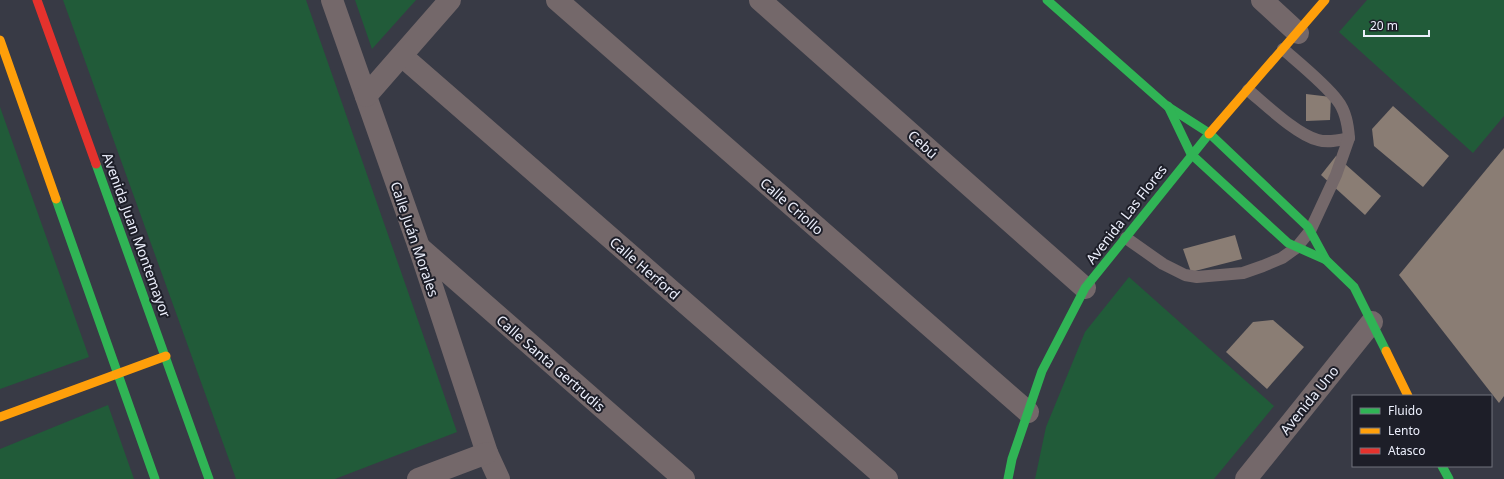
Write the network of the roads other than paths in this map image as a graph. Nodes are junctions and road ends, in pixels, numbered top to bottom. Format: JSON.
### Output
{"nodes":[{"id":1,"x":37,"y":0,"type":"edge"},
{"id":2,"x":332,"y":0,"type":"edge"},
{"id":3,"x":450,"y":0,"type":"edge"},
{"id":4,"x":557,"y":0,"type":"edge"},
{"id":5,"x":760,"y":0,"type":"edge"},
{"id":6,"x":1047,"y":0,"type":"edge"},
{"id":7,"x":1262,"y":0,"type":"edge"},
{"id":8,"x":1325,"y":0,"type":"edge"},
{"id":9,"x":1298,"y":33,"type":"junction"},
{"id":10,"x":0,"y":40,"type":"edge"},
{"id":11,"x":1283,"y":49,"type":"junction"},
{"id":12,"x":402,"y":56,"type":"junction"},
{"id":13,"x":1248,"y":90,"type":"junction"},
{"id":14,"x":366,"y":96,"type":"junction"},
{"id":15,"x":1167,"y":106,"type":"junction"},
{"id":16,"x":1209,"y":133,"type":"junction"},
{"id":17,"x":1349,"y":138,"type":"junction"},
{"id":18,"x":1191,"y":154,"type":"junction"},
{"id":19,"x":1310,"y":231,"type":"junction"},
{"id":20,"x":1126,"y":238,"type":"junction"},
{"id":21,"x":419,"y":247,"type":"junction"},
{"id":22,"x":1296,"y":248,"type":"junction"},
{"id":23,"x":1326,"y":260,"type":"junction"},
{"id":24,"x":1085,"y":288,"type":"junction"},
{"id":25,"x":1372,"y":322,"type":"junction"},
{"id":26,"x":166,"y":356,"type":"junction"},
{"id":27,"x":118,"y":374,"type":"junction"},
{"id":28,"x":1408,"y":395,"type":"edge"},
{"id":29,"x":1028,"y":412,"type":"junction"},
{"id":30,"x":0,"y":417,"type":"edge"},
{"id":31,"x":487,"y":453,"type":"junction"},
{"id":32,"x":1443,"y":467,"type":"edge"},
{"id":33,"x":155,"y":479,"type":"edge"},
{"id":34,"x":209,"y":479,"type":"edge"},
{"id":35,"x":418,"y":479,"type":"edge"},
{"id":36,"x":499,"y":479,"type":"edge"},
{"id":37,"x":684,"y":479,"type":"edge"},
{"id":38,"x":887,"y":479,"type":"edge"},
{"id":39,"x":1008,"y":479,"type":"edge"},
{"id":40,"x":1246,"y":479,"type":"edge"},
{"id":41,"x":1449,"y":479,"type":"edge"}],
"edges":[{"from":1,"to":26,"type":"street","name":"Avenida Juan Montemayor"},
{"from":2,"to":14,"type":"street","name":"Calle Juán Morales"},
{"from":3,"to":12,"type":"street"},
{"from":4,"to":29,"type":"street","name":"Calle Criollo"},
{"from":5,"to":24,"type":"street","name":"Cebú"},
{"from":6,"to":15,"type":"street"},
{"from":7,"to":9,"type":"street"},
{"from":8,"to":9,"type":"street","name":"Avenida Las Flores"},
{"from":9,"to":11,"type":"street","name":"Avenida Las Flores"},
{"from":10,"to":27,"type":"street"},
{"from":11,"to":13,"type":"street","name":"Avenida Las Flores"},
{"from":11,"to":17,"type":"lane"},
{"from":12,"to":14,"type":"street"},
{"from":12,"to":38,"type":"street","name":"Calle Herford"},
{"from":13,"to":16,"type":"street","name":"Avenida Las Flores"},
{"from":13,"to":17,"type":"lane"},
{"from":14,"to":21,"type":"street","name":"Calle Juán Morales"},
{"from":15,"to":16,"type":"street"},
{"from":15,"to":18,"type":"street"},
{"from":16,"to":18,"type":"street","name":"Avenida Las Flores"},
{"from":16,"to":19,"type":"street"},
{"from":17,"to":19,"type":"lane"},
{"from":18,"to":20,"type":"street","name":"Avenida Las Flores"},
{"from":18,"to":22,"type":"street"},
{"from":19,"to":22,"type":"lane"},
{"from":19,"to":23,"type":"street"},
{"from":20,"to":22,"type":"lane"},
{"from":20,"to":24,"type":"street","name":"Avenida Las Flores"},
{"from":21,"to":31,"type":"street","name":"Calle Juán Morales"},
{"from":21,"to":37,"type":"street","name":"Calle Santa Gertrudis"},
{"from":22,"to":23,"type":"street"},
{"from":23,"to":25,"type":"street"},
{"from":24,"to":29,"type":"street","name":"Avenida Las Flores"},
{"from":25,"to":28,"type":"street"},
{"from":25,"to":40,"type":"street","name":"Avenida Uno"},
{"from":26,"to":27,"type":"street"},
{"from":26,"to":34,"type":"street","name":"Avenida Juan Montemayor"},
{"from":27,"to":30,"type":"street"},
{"from":27,"to":33,"type":"street"},
{"from":29,"to":39,"type":"street","name":"Avenida Las Flores"},
{"from":31,"to":35,"type":"street"},
{"from":31,"to":36,"type":"street","name":"Calle Juán Morales"},
{"from":32,"to":41,"type":"street"}]}
